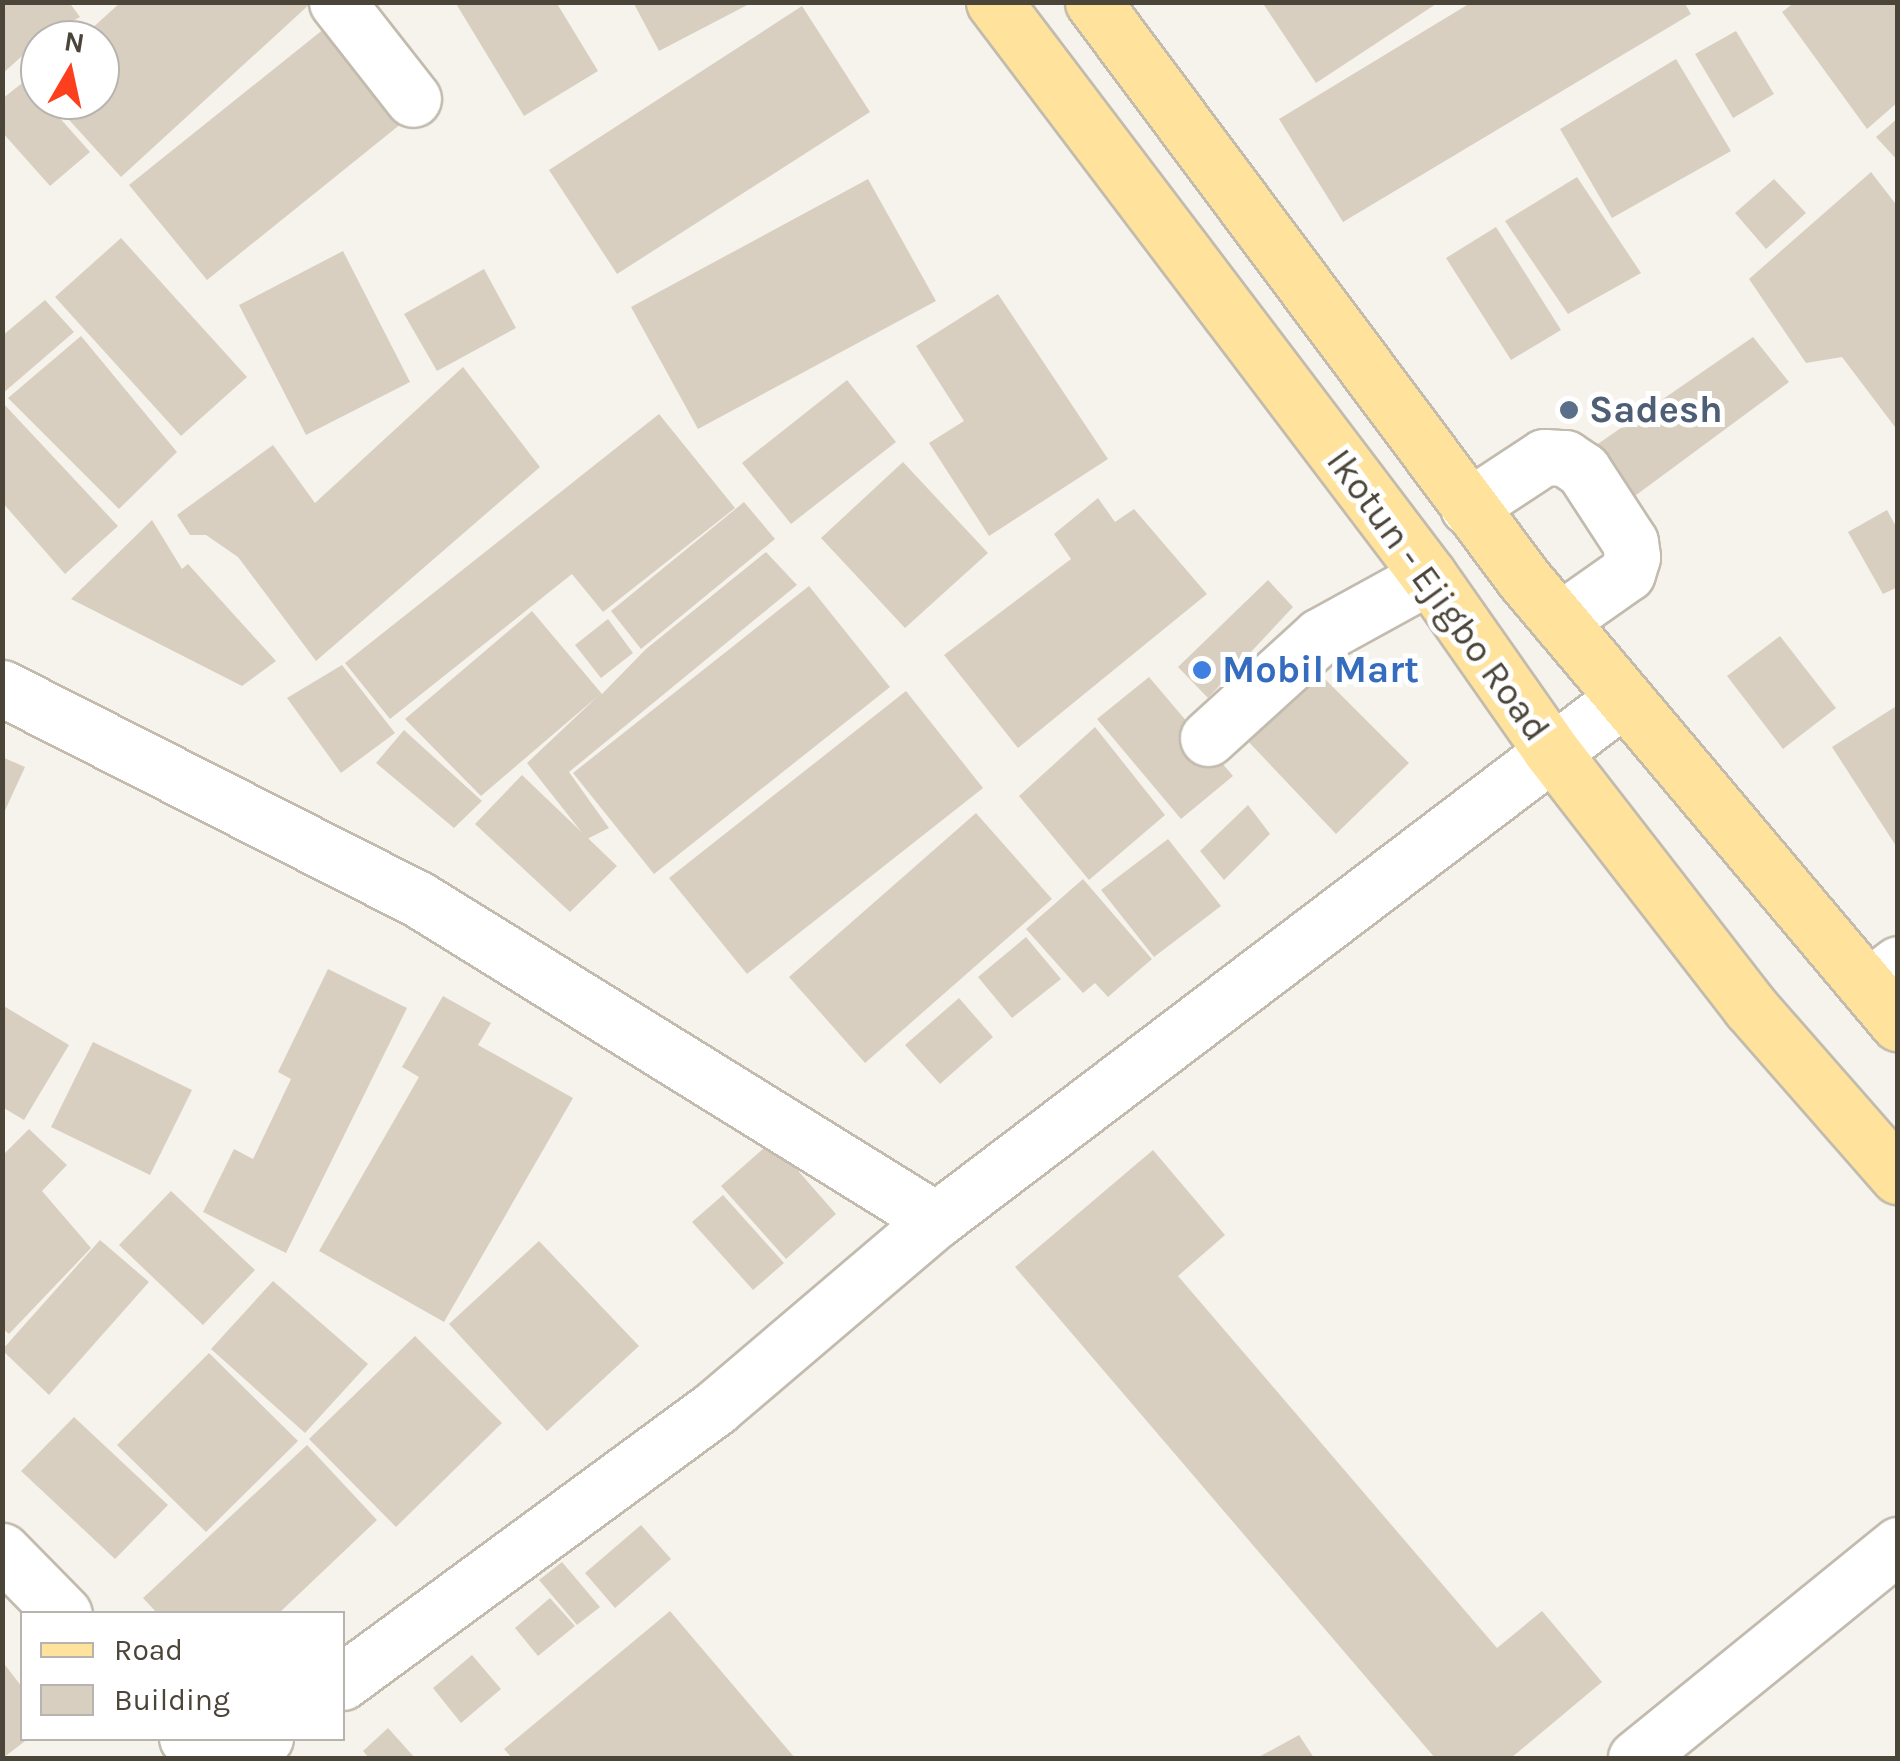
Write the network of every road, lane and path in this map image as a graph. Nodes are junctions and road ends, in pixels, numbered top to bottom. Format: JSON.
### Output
{"nodes":[{"id":1,"x":336,"y":2,"type":"edge"},
{"id":2,"x":994,"y":2,"type":"edge"},
{"id":3,"x":1094,"y":2,"type":"edge"},
{"id":4,"x":414,"y":99,"type":"dead end"},
{"id":5,"x":1468,"y":506,"type":"junction"},
{"id":6,"x":1429,"y":576,"type":"junction"},
{"id":7,"x":1559,"y":622,"type":"junction"},
{"id":8,"x":2,"y":688,"type":"edge"},
{"id":9,"x":1621,"y":700,"type":"junction"},
{"id":10,"x":1208,"y":738,"type":"dead end"},
{"id":11,"x":1550,"y":749,"type":"junction"},
{"id":12,"x":1888,"y":991,"type":"edge"},
{"id":13,"x":1898,"y":1176,"type":"edge"},
{"id":14,"x":936,"y":1220,"type":"junction"},
{"id":15,"x":1898,"y":1545,"type":"edge"},
{"id":16,"x":2,"y":1551,"type":"edge"},
{"id":17,"x":61,"y":1611,"type":"edge"},
{"id":18,"x":345,"y":1680,"type":"edge"},
{"id":19,"x":261,"y":1741,"type":"edge"},
{"id":20,"x":238,"y":1758,"type":"edge"},
{"id":21,"x":1636,"y":1758,"type":"edge"}],
"edges":[{"from":1,"to":4,"type":"street"},
{"from":2,"to":6,"type":"main road","name":"Ikotun - Ejigbo Road"},
{"from":3,"to":5,"type":"main road","name":"Ikotun - Ejigbo Road"},
{"from":5,"to":7,"type":"main road","name":"Ikotun - Ejigbo Road"},
{"from":5,"to":7,"type":"street"},
{"from":6,"to":10,"type":"street"},
{"from":6,"to":11,"type":"main road","name":"Ikotun - Ejigbo Road"},
{"from":7,"to":9,"type":"main road","name":"Ikotun - Ejigbo Road"},
{"from":8,"to":14,"type":"street"},
{"from":9,"to":11,"type":"street"},
{"from":9,"to":12,"type":"main road","name":"Ikotun - Ejigbo Road"},
{"from":11,"to":13,"type":"main road","name":"Ikotun - Ejigbo Road"},
{"from":11,"to":14,"type":"street"},
{"from":14,"to":18,"type":"street"},
{"from":15,"to":21,"type":"street"},
{"from":16,"to":17,"type":"street"},
{"from":19,"to":20,"type":"street"}]}
